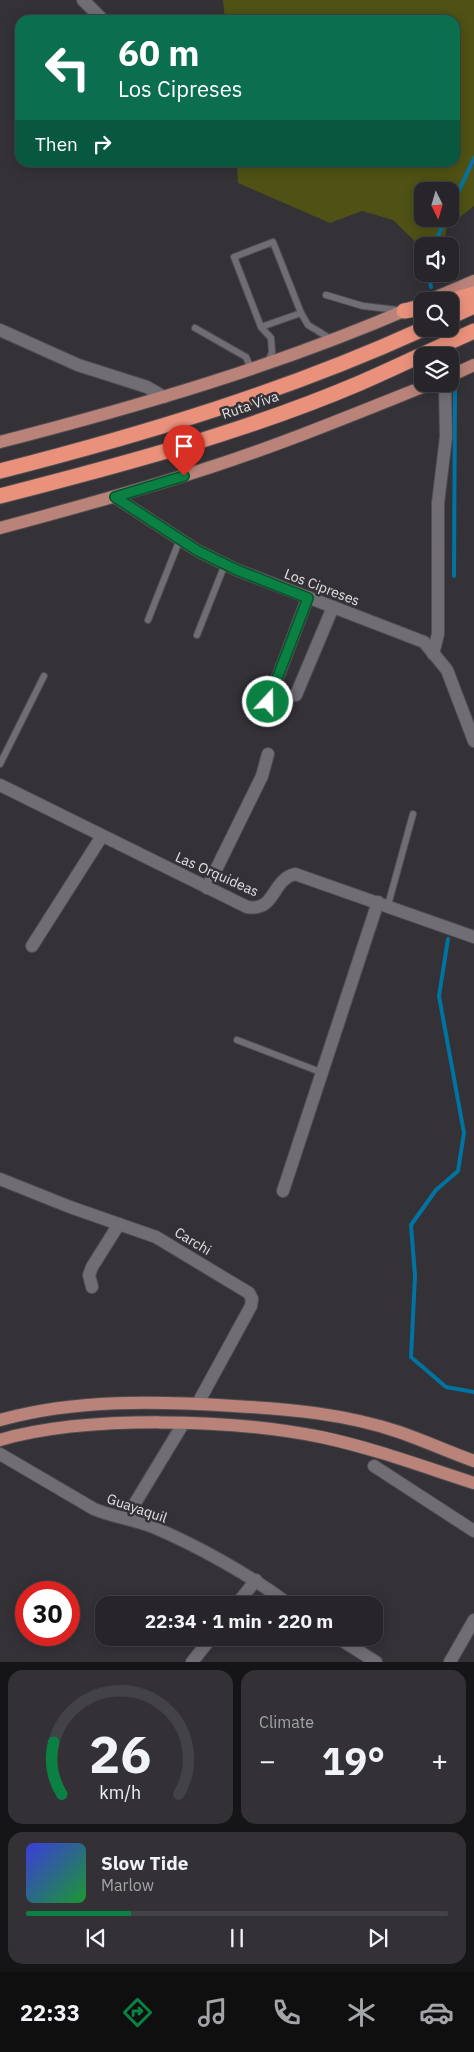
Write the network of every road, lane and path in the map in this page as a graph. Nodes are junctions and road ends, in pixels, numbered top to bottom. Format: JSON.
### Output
{"nodes":[{"id":1,"x":83,"y":0,"type":"edge"},
{"id":2,"x":98,"y":15,"type":"edge"},
{"id":3,"x":474,"y":281,"type":"edge"},
{"id":4,"x":448,"y":292,"type":"edge"},
{"id":5,"x":474,"y":294,"type":"edge"},
{"id":6,"x":326,"y":295,"type":"dead end"},
{"id":7,"x":459,"y":299,"type":"edge"},
{"id":8,"x":474,"y":306,"type":"edge"},
{"id":9,"x":414,"y":307,"type":"edge"},
{"id":10,"x":414,"y":309,"type":"edge"},
{"id":11,"x":404,"y":311,"type":"junction"},
{"id":12,"x":459,"y":313,"type":"edge"},
{"id":13,"x":300,"y":314,"type":"junction"},
{"id":14,"x":261,"y":327,"type":"junction"},
{"id":15,"x":195,"y":328,"type":"dead end"},
{"id":16,"x":0,"y":330,"type":"edge"},
{"id":17,"x":474,"y":331,"type":"edge"},
{"id":18,"x":414,"y":333,"type":"edge"},
{"id":19,"x":332,"y":340,"type":"junction"},
{"id":20,"x":268,"y":363,"type":"junction"},
{"id":21,"x":474,"y":365,"type":"edge"},
{"id":22,"x":252,"y":369,"type":"junction"},
{"id":23,"x":459,"y":372,"type":"edge"},
{"id":24,"x":414,"y":390,"type":"edge"},
{"id":25,"x":445,"y":392,"type":"edge"},
{"id":26,"x":164,"y":397,"type":"junction"},
{"id":27,"x":0,"y":442,"type":"edge"},
{"id":28,"x":0,"y":471,"type":"edge"},
{"id":29,"x":0,"y":496,"type":"edge"},
{"id":30,"x":115,"y":497,"type":"junction"},
{"id":31,"x":0,"y":528,"type":"edge"},
{"id":32,"x":180,"y":540,"type":"junction"},
{"id":33,"x":224,"y":564,"type":"junction"},
{"id":34,"x":308,"y":598,"type":"junction"},
{"id":35,"x":333,"y":607,"type":"junction"},
{"id":36,"x":148,"y":620,"type":"dead end"},
{"id":37,"x":197,"y":635,"type":"dead end"},
{"id":38,"x":433,"y":654,"type":"junction"},
{"id":39,"x":44,"y":676,"type":"dead end"},
{"id":40,"x":296,"y":694,"type":"dead end"},
{"id":41,"x":268,"y":702,"type":"dead end"},
{"id":42,"x":474,"y":741,"type":"edge"},
{"id":43,"x":268,"y":754,"type":"dead end"},
{"id":44,"x":0,"y":764,"type":"edge"},
{"id":45,"x":0,"y":785,"type":"edge"},
{"id":46,"x":413,"y":814,"type":"dead end"},
{"id":47,"x":102,"y":836,"type":"junction"},
{"id":48,"x":207,"y":888,"type":"junction"},
{"id":49,"x":383,"y":903,"type":"junction"},
{"id":50,"x":474,"y":937,"type":"edge"},
{"id":51,"x":32,"y":946,"type":"dead end"},
{"id":52,"x":237,"y":1040,"type":"dead end"},
{"id":53,"x":323,"y":1073,"type":"junction"},
{"id":54,"x":0,"y":1180,"type":"edge"},
{"id":55,"x":283,"y":1191,"type":"dead end"},
{"id":56,"x":119,"y":1224,"type":"junction"},
{"id":57,"x":92,"y":1287,"type":"dead end"},
{"id":58,"x":198,"y":1403,"type":"junction"},
{"id":59,"x":0,"y":1420,"type":"edge"},
{"id":60,"x":183,"y":1424,"type":"junction"},
{"id":61,"x":0,"y":1440,"type":"edge"},
{"id":62,"x":0,"y":1454,"type":"edge"},
{"id":63,"x":474,"y":1461,"type":"edge"},
{"id":64,"x":374,"y":1466,"type":"dead end"},
{"id":65,"x":474,"y":1483,"type":"edge"},
{"id":66,"x":126,"y":1518,"type":"junction"},
{"id":67,"x":474,"y":1531,"type":"edge"},
{"id":68,"x":256,"y":1580,"type":"junction"},
{"id":69,"x":243,"y":1596,"type":"edge"},
{"id":70,"x":278,"y":1596,"type":"edge"},
{"id":71,"x":474,"y":1620,"type":"edge"},
{"id":72,"x":205,"y":1646,"type":"edge"},
{"id":73,"x":351,"y":1646,"type":"edge"},
{"id":74,"x":192,"y":1662,"type":"edge"},
{"id":75,"x":376,"y":1662,"type":"edge"},
{"id":76,"x":450,"y":1662,"type":"edge"}],
"edges":[{"from":1,"to":2,"type":"street"},
{"from":3,"to":4,"type":"main road"},
{"from":5,"to":7,"type":"highway"},
{"from":6,"to":11,"type":"lane"},
{"from":8,"to":12,"type":"highway"},
{"from":9,"to":11,"type":"main road"},
{"from":10,"to":11,"type":"highway"},
{"from":11,"to":19,"type":"main road"},
{"from":13,"to":14,"type":"lane"},
{"from":13,"to":14,"type":"lane"},
{"from":13,"to":19,"type":"lane"},
{"from":14,"to":20,"type":"lane"},
{"from":15,"to":22,"type":"lane"},
{"from":16,"to":26,"type":"street"},
{"from":17,"to":29,"type":"highway","name":"Ruta Viva"},
{"from":18,"to":28,"type":"highway","name":"Ruta Viva"},
{"from":19,"to":20,"type":"main road"},
{"from":20,"to":22,"type":"main road"},
{"from":21,"to":23,"type":"main road"},
{"from":22,"to":26,"type":"main road"},
{"from":24,"to":30,"type":"main road"},
{"from":25,"to":38,"type":"street"},
{"from":26,"to":27,"type":"main road"},
{"from":30,"to":31,"type":"main road"},
{"from":30,"to":32,"type":"street","name":"Los Cipreses"},
{"from":32,"to":33,"type":"street","name":"Los Cipreses"},
{"from":32,"to":36,"type":"lane"},
{"from":33,"to":34,"type":"street","name":"Los Cipreses"},
{"from":33,"to":37,"type":"lane"},
{"from":34,"to":35,"type":"street","name":"Los Cipreses"},
{"from":34,"to":41,"type":"street"},
{"from":35,"to":38,"type":"street","name":"Los Cipreses"},
{"from":35,"to":40,"type":"street"},
{"from":38,"to":42,"type":"street","name":"Los Cipreses"},
{"from":39,"to":44,"type":"lane"},
{"from":43,"to":48,"type":"street"},
{"from":45,"to":47,"type":"street","name":"Las Orquideas"},
{"from":46,"to":49,"type":"lane"},
{"from":47,"to":48,"type":"street","name":"Las Orquideas"},
{"from":47,"to":51,"type":"street"},
{"from":48,"to":49,"type":"street","name":"Las Orquideas"},
{"from":49,"to":50,"type":"street","name":"Las Orquideas"},
{"from":49,"to":53,"type":"street"},
{"from":52,"to":53,"type":"lane"},
{"from":53,"to":55,"type":"street"},
{"from":54,"to":56,"type":"street","name":"Carchi"},
{"from":56,"to":57,"type":"street"},
{"from":56,"to":58,"type":"street","name":"Carchi"},
{"from":58,"to":59,"type":"main road"},
{"from":58,"to":63,"type":"main road"},
{"from":60,"to":61,"type":"main road"},
{"from":60,"to":65,"type":"main road"},
{"from":60,"to":66,"type":"street"},
{"from":62,"to":66,"type":"street","name":"Guayaquil"},
{"from":64,"to":67,"type":"street"},
{"from":66,"to":68,"type":"street","name":"Guayaquil"},
{"from":68,"to":69,"type":"street"},
{"from":68,"to":70,"type":"street","name":"Guayaquil"},
{"from":71,"to":76,"type":"street"},
{"from":72,"to":74,"type":"street"},
{"from":73,"to":75,"type":"street"}]}
